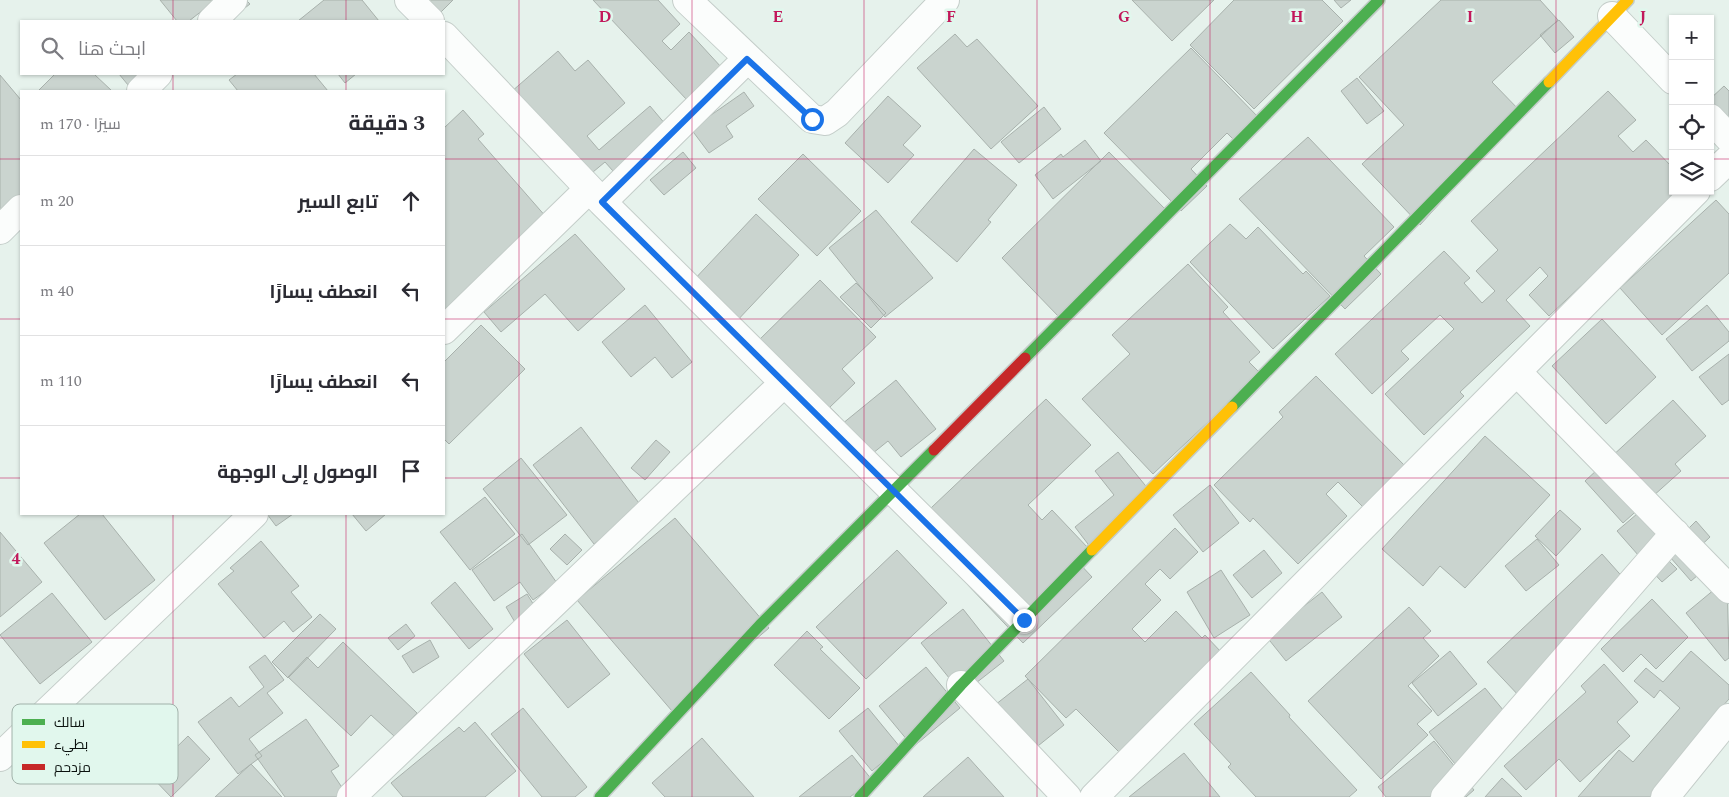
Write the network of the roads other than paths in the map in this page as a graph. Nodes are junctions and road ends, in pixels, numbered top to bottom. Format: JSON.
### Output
{"nodes":[{"id":1,"x":233,"y":0,"type":"edge"},
{"id":2,"x":410,"y":0,"type":"edge"},
{"id":3,"x":687,"y":0,"type":"edge"},
{"id":4,"x":945,"y":0,"type":"edge"},
{"id":5,"x":1379,"y":0,"type":"edge"},
{"id":6,"x":1620,"y":8,"type":"edge"},
{"id":7,"x":213,"y":20,"type":"edge"},
{"id":8,"x":429,"y":20,"type":"edge"},
{"id":9,"x":445,"y":37,"type":"edge"},
{"id":10,"x":747,"y":59,"type":"junction"},
{"id":11,"x":157,"y":75,"type":"edge"},
{"id":12,"x":1669,"y":75,"type":"edge"},
{"id":13,"x":142,"y":90,"type":"edge"},
{"id":14,"x":1714,"y":122,"type":"edge"},
{"id":15,"x":1729,"y":138,"type":"edge"},
{"id":16,"x":1729,"y":158,"type":"edge"},
{"id":17,"x":1714,"y":173,"type":"edge"},
{"id":18,"x":595,"y":195,"type":"junction"},
{"id":19,"x":1692,"y":195,"type":"edge"},
{"id":20,"x":20,"y":210,"type":"edge"},
{"id":21,"x":0,"y":230,"type":"edge"},
{"id":22,"x":445,"y":329,"type":"edge"},
{"id":23,"x":1517,"y":372,"type":"junction"},
{"id":24,"x":784,"y":383,"type":"junction"},
{"id":25,"x":894,"y":492,"type":"junction"},
{"id":26,"x":253,"y":515,"type":"edge"},
{"id":27,"x":1675,"y":533,"type":"junction"},
{"id":28,"x":1729,"y":589,"type":"edge"},
{"id":29,"x":1024,"y":620,"type":"junction"},
{"id":30,"x":961,"y":685,"type":"junction"},
{"id":31,"x":55,"y":704,"type":"edge"},
{"id":32,"x":1729,"y":718,"type":"edge"},
{"id":33,"x":12,"y":746,"type":"edge"},
{"id":34,"x":0,"y":757,"type":"edge"},
{"id":35,"x":352,"y":797,"type":"edge"},
{"id":36,"x":600,"y":797,"type":"edge"},
{"id":37,"x":860,"y":797,"type":"edge"},
{"id":38,"x":1067,"y":797,"type":"edge"},
{"id":39,"x":1094,"y":797,"type":"edge"},
{"id":40,"x":1446,"y":797,"type":"edge"},
{"id":41,"x":1665,"y":797,"type":"edge"}],
"edges":[{"from":1,"to":7,"type":"street"},
{"from":2,"to":8,"type":"street"},
{"from":3,"to":10,"type":"street"},
{"from":4,"to":10,"type":"street"},
{"from":5,"to":25,"type":"street"},
{"from":6,"to":12,"type":"street"},
{"from":6,"to":29,"type":"street"},
{"from":9,"to":18,"type":"street"},
{"from":10,"to":18,"type":"street"},
{"from":11,"to":13,"type":"street"},
{"from":14,"to":15,"type":"street"},
{"from":16,"to":17,"type":"street"},
{"from":18,"to":22,"type":"street"},
{"from":18,"to":24,"type":"street"},
{"from":19,"to":23,"type":"street"},
{"from":20,"to":21,"type":"street"},
{"from":23,"to":27,"type":"street"},
{"from":23,"to":39,"type":"street"},
{"from":24,"to":25,"type":"street"},
{"from":24,"to":35,"type":"street"},
{"from":25,"to":29,"type":"street"},
{"from":25,"to":36,"type":"street"},
{"from":26,"to":31,"type":"street"},
{"from":27,"to":28,"type":"street"},
{"from":27,"to":40,"type":"street"},
{"from":29,"to":30,"type":"street"},
{"from":30,"to":37,"type":"street"},
{"from":30,"to":38,"type":"street"},
{"from":32,"to":41,"type":"street"},
{"from":33,"to":34,"type":"street"}]}
